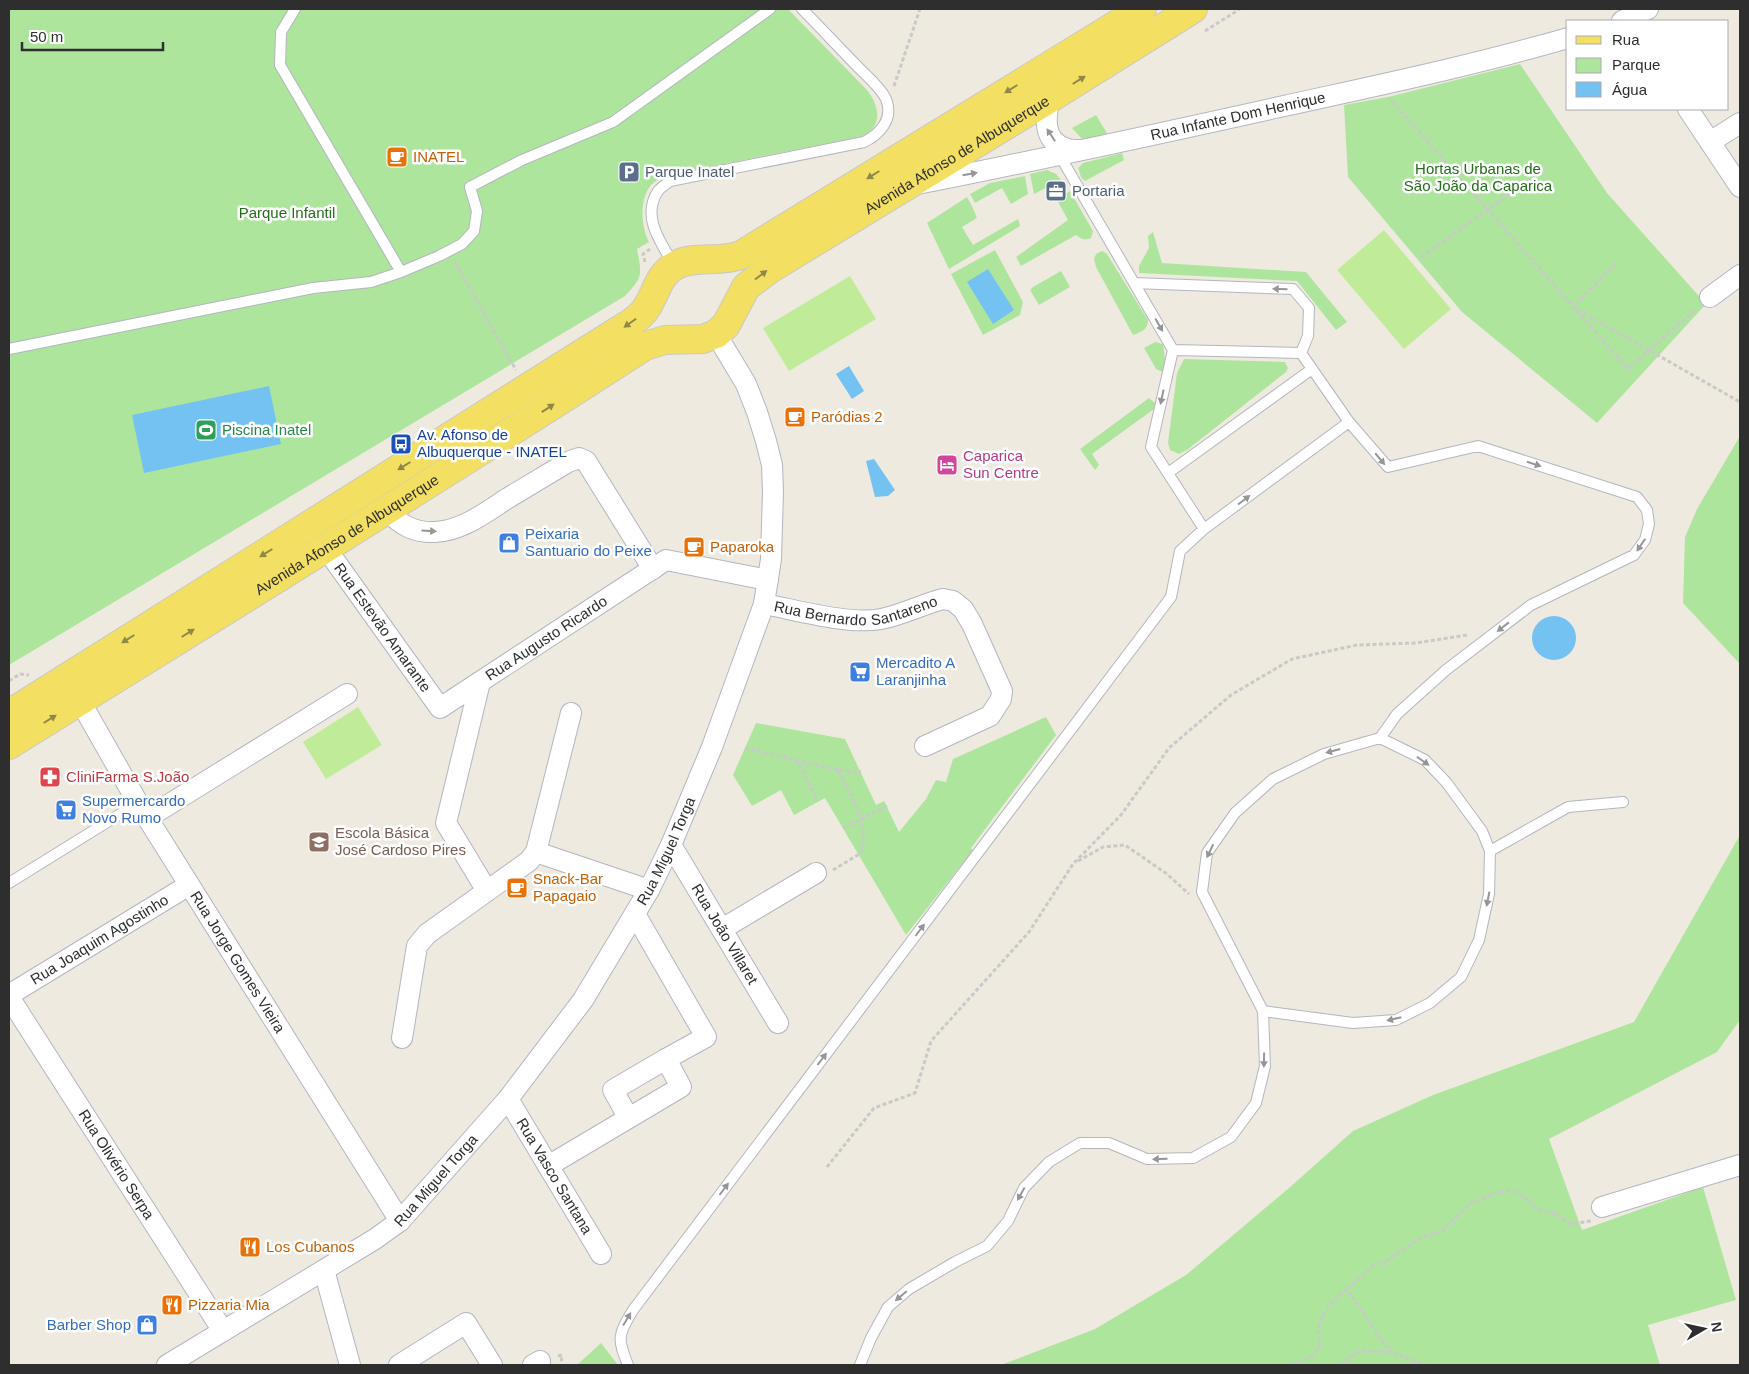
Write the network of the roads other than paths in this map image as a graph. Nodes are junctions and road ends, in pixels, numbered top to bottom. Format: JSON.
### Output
{"nodes":[{"id":1,"x":295,"y":9,"type":"edge"},
{"id":2,"x":770,"y":9,"type":"edge"},
{"id":3,"x":802,"y":9,"type":"edge"},
{"id":4,"x":1142,"y":9,"type":"edge"},
{"id":5,"x":1193,"y":9,"type":"edge"},
{"id":6,"x":1566,"y":39,"type":"edge"},
{"id":7,"x":1049,"y":99,"type":"junction"},
{"id":8,"x":1689,"y":110,"type":"edge"},
{"id":9,"x":1740,"y":123,"type":"edge"},
{"id":10,"x":1710,"y":142,"type":"junction"},
{"id":11,"x":1083,"y":150,"type":"junction"},
{"id":12,"x":1060,"y":156,"type":"junction"},
{"id":13,"x":905,"y":187,"type":"junction"},
{"id":14,"x":1740,"y":188,"type":"edge"},
{"id":15,"x":676,"y":270,"type":"junction"},
{"id":16,"x":401,"y":272,"type":"junction"},
{"id":17,"x":1740,"y":275,"type":"edge"},
{"id":18,"x":1134,"y":283,"type":"junction"},
{"id":19,"x":1710,"y":297,"type":"road end"},
{"id":20,"x":732,"y":313,"type":"junction"},
{"id":21,"x":716,"y":334,"type":"junction"},
{"id":22,"x":689,"y":339,"type":"junction"},
{"id":23,"x":9,"y":348,"type":"edge"},
{"id":24,"x":1173,"y":350,"type":"junction"},
{"id":25,"x":1301,"y":353,"type":"junction"},
{"id":26,"x":1312,"y":369,"type":"junction"},
{"id":27,"x":1349,"y":422,"type":"junction"},
{"id":28,"x":1168,"y":473,"type":"junction"},
{"id":29,"x":387,"y":511,"type":"junction"},
{"id":30,"x":1204,"y":529,"type":"junction"},
{"id":31,"x":325,"y":547,"type":"junction"},
{"id":32,"x":653,"y":569,"type":"junction"},
{"id":33,"x":768,"y":580,"type":"junction"},
{"id":34,"x":764,"y":604,"type":"junction"},
{"id":35,"x":480,"y":682,"type":"junction"},
{"id":36,"x":347,"y":694,"type":"dead end"},
{"id":37,"x":80,"y":701,"type":"junction"},
{"id":38,"x":440,"y":708,"type":"joint"},
{"id":39,"x":571,"y":713,"type":"dead end"},
{"id":40,"x":9,"y":714,"type":"edge"},
{"id":41,"x":1380,"y":738,"type":"junction"},
{"id":42,"x":9,"y":745,"type":"edge"},
{"id":43,"x":925,"y":746,"type":"dead end"},
{"id":44,"x":1623,"y":802,"type":"dead end"},
{"id":45,"x":143,"y":810,"type":"junction"},
{"id":46,"x":670,"y":845,"type":"junction"},
{"id":47,"x":1490,"y":851,"type":"junction"},
{"id":48,"x":536,"y":852,"type":"junction"},
{"id":49,"x":816,"y":873,"type":"road end"},
{"id":50,"x":9,"y":883,"type":"edge"},
{"id":51,"x":190,"y":885,"type":"junction"},
{"id":52,"x":649,"y":890,"type":"junction"},
{"id":53,"x":487,"y":891,"type":"junction"},
{"id":54,"x":635,"y":914,"type":"junction"},
{"id":55,"x":722,"y":929,"type":"junction"},
{"id":56,"x":9,"y":996,"type":"edge"},
{"id":57,"x":1263,"y":1011,"type":"junction"},
{"id":58,"x":778,"y":1023,"type":"dead end"},
{"id":59,"x":402,"y":1038,"type":"dead end"},
{"id":60,"x":666,"y":1060,"type":"junction"},
{"id":61,"x":508,"y":1099,"type":"junction"},
{"id":62,"x":628,"y":1117,"type":"junction"},
{"id":63,"x":1740,"y":1165,"type":"edge"},
{"id":64,"x":548,"y":1166,"type":"junction"},
{"id":65,"x":1600,"y":1213,"type":"road end"},
{"id":66,"x":400,"y":1221,"type":"junction"},
{"id":67,"x":601,"y":1254,"type":"dead end"},
{"id":68,"x":324,"y":1270,"type":"junction"},
{"id":69,"x":223,"y":1331,"type":"junction"},
{"id":70,"x":167,"y":1365,"type":"edge"},
{"id":71,"x":350,"y":1365,"type":"edge"},
{"id":72,"x":399,"y":1365,"type":"edge"},
{"id":73,"x":492,"y":1365,"type":"edge"},
{"id":74,"x":628,"y":1365,"type":"edge"},
{"id":75,"x":860,"y":1365,"type":"edge"}],
"edges":[{"from":1,"to":16,"type":"lane"},
{"from":2,"to":16,"type":"lane"},
{"from":3,"to":15,"type":"lane"},
{"from":4,"to":15,"type":"main road","name":"Avenida Afonso de Albuquerque","one_way":true},
{"from":7,"to":5,"type":"main road","name":"Avenida Afonso de Albuquerque","one_way":true},
{"from":6,"to":11,"type":"street","name":"Rua Infante Dom Henrique"},
{"from":11,"to":7,"type":"street","one_way":true},
{"from":7,"to":13,"type":"main road","name":"Avenida Afonso de Albuquerque"},
{"from":8,"to":10,"type":"street"},
{"from":9,"to":10,"type":"street"},
{"from":10,"to":14,"type":"street"},
{"from":11,"to":12,"type":"street","name":"Rua Infante Dom Henrique"},
{"from":13,"to":12,"type":"street","name":"Rua Infante Dom Henrique","one_way":true},
{"from":12,"to":18,"type":"lane"},
{"from":20,"to":13,"type":"main road","name":"Avenida Afonso de Albuquerque","one_way":true},
{"from":15,"to":20,"type":"main road"},
{"from":15,"to":22,"type":"main road"},
{"from":15,"to":40,"type":"main road","name":"Avenida Afonso de Albuquerque","one_way":true},
{"from":16,"to":23,"type":"lane"},
{"from":17,"to":19,"type":"street"},
{"from":18,"to":24,"type":"lane","one_way":true},
{"from":25,"to":18,"type":"lane","one_way":true},
{"from":20,"to":21,"type":"main road","name":"Avenida Afonso de Albuquerque"},
{"from":21,"to":22,"type":"main road","name":"Avenida Afonso de Albuquerque"},
{"from":21,"to":33,"type":"street","name":"Rua Miguel Torga"},
{"from":29,"to":22,"type":"main road","name":"Avenida Afonso de Albuquerque","one_way":true},
{"from":24,"to":25,"type":"lane"},
{"from":24,"to":28,"type":"lane","one_way":true},
{"from":25,"to":26,"type":"lane"},
{"from":26,"to":27,"type":"lane"},
{"from":26,"to":28,"type":"lane"},
{"from":30,"to":27,"type":"lane","one_way":true},
{"from":27,"to":41,"type":"lane","one_way":true},
{"from":28,"to":30,"type":"lane"},
{"from":29,"to":31,"type":"main road","name":"Avenida Afonso de Albuquerque"},
{"from":29,"to":32,"type":"street","one_way":true},
{"from":74,"to":30,"type":"lane","one_way":true},
{"from":37,"to":31,"type":"main road","name":"Avenida Afonso de Albuquerque","one_way":true},
{"from":31,"to":38,"type":"street","name":"Rua Estevão Amarante"},
{"from":32,"to":33,"type":"street","name":"Rua Augusto Ricardo"},
{"from":32,"to":35,"type":"street","name":"Rua Augusto Ricardo"},
{"from":33,"to":34,"type":"street","name":"Rua Miguel Torga"},
{"from":34,"to":43,"type":"street","name":"Rua Bernardo Santareno"},
{"from":34,"to":46,"type":"street","name":"Rua Miguel Torga"},
{"from":35,"to":38,"type":"street","name":"Rua Augusto Ricardo"},
{"from":35,"to":53,"type":"street"},
{"from":36,"to":45,"type":"street"},
{"from":42,"to":37,"type":"main road","name":"Avenida Afonso de Albuquerque","one_way":true},
{"from":37,"to":45,"type":"street","name":"Rua Jorge Gomes Vieira"},
{"from":39,"to":48,"type":"street"},
{"from":41,"to":47,"type":"lane","one_way":true},
{"from":41,"to":57,"type":"lane","one_way":true},
{"from":44,"to":47,"type":"lane"},
{"from":45,"to":50,"type":"lane"},
{"from":45,"to":51,"type":"street","name":"Rua Jorge Gomes Vieira"},
{"from":46,"to":52,"type":"street","name":"Rua Miguel Torga"},
{"from":46,"to":55,"type":"street","name":"Rua João Villaret"},
{"from":47,"to":57,"type":"lane","one_way":true},
{"from":48,"to":52,"type":"street"},
{"from":48,"to":53,"type":"street"},
{"from":49,"to":55,"type":"street"},
{"from":51,"to":56,"type":"street","name":"Rua Joaquim Agostinho"},
{"from":51,"to":66,"type":"street","name":"Rua Jorge Gomes Vieira"},
{"from":52,"to":54,"type":"street","name":"Rua Miguel Torga"},
{"from":53,"to":59,"type":"street"},
{"from":54,"to":60,"type":"street"},
{"from":54,"to":61,"type":"street","name":"Rua Miguel Torga"},
{"from":55,"to":58,"type":"street","name":"Rua João Villaret"},
{"from":56,"to":69,"type":"street","name":"Rua Olivério Serpa"},
{"from":57,"to":75,"type":"lane","one_way":true},
{"from":60,"to":62,"type":"street"},
{"from":60,"to":62,"type":"street"},
{"from":61,"to":64,"type":"street","name":"Rua Vasco Santana"},
{"from":61,"to":66,"type":"street","name":"Rua Miguel Torga"},
{"from":62,"to":64,"type":"street"},
{"from":63,"to":65,"type":"street"},
{"from":64,"to":67,"type":"street","name":"Rua Vasco Santana"},
{"from":66,"to":68,"type":"street","name":"Rua Miguel Torga"},
{"from":68,"to":69,"type":"street","name":"Rua Miguel Torga"},
{"from":68,"to":71,"type":"street"},
{"from":69,"to":70,"type":"street","name":"Rua Miguel Torga"},
{"from":72,"to":73,"type":"street"}]}
